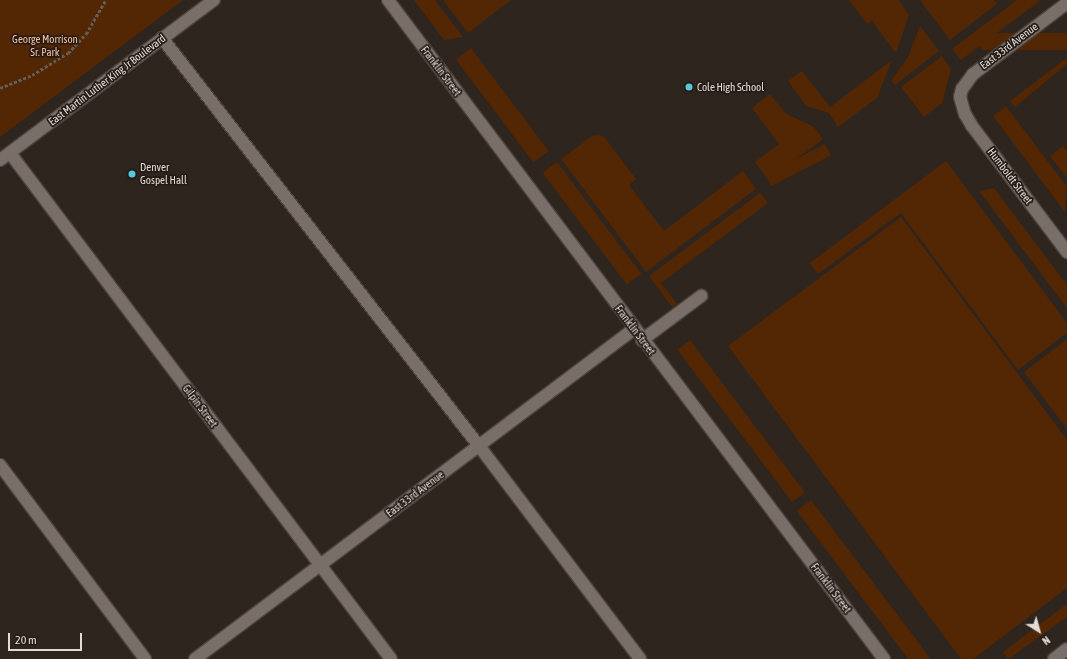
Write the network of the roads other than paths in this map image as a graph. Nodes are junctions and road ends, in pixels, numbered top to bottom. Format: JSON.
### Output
{"nodes":[{"id":1,"x":214,"y":0,"type":"edge"},
{"id":2,"x":388,"y":0,"type":"edge"},
{"id":3,"x":1067,"y":3,"type":"edge"},
{"id":4,"x":162,"y":38,"type":"junction"},
{"id":5,"x":960,"y":96,"type":"joint"},
{"id":6,"x":5,"y":156,"type":"edge"},
{"id":7,"x":1067,"y":252,"type":"edge"},
{"id":8,"x":701,"y":296,"type":"dead end"},
{"id":9,"x":634,"y":329,"type":"junction"},
{"id":10,"x":642,"y":340,"type":"junction"},
{"id":11,"x":479,"y":446,"type":"junction"},
{"id":12,"x":0,"y":465,"type":"edge"},
{"id":13,"x":320,"y":565,"type":"junction"},
{"id":14,"x":1067,"y":649,"type":"edge"},
{"id":15,"x":146,"y":659,"type":"edge"},
{"id":16,"x":196,"y":659,"type":"edge"},
{"id":17,"x":391,"y":659,"type":"edge"},
{"id":18,"x":640,"y":659,"type":"edge"},
{"id":19,"x":884,"y":659,"type":"edge"},
{"id":20,"x":1054,"y":659,"type":"edge"}],
"edges":[{"from":1,"to":4,"type":"street","name":"East Martin Luther King Jr Boulevard"},
{"from":2,"to":9,"type":"street","name":"Franklin Street"},
{"from":3,"to":5,"type":"street","name":"East 33rd Avenue"},
{"from":4,"to":6,"type":"street","name":"East Martin Luther King Jr Boulevard"},
{"from":4,"to":11,"type":"street"},
{"from":5,"to":7,"type":"street","name":"Humboldt Street"},
{"from":6,"to":13,"type":"street","name":"Gilpin Street"},
{"from":8,"to":10,"type":"street"},
{"from":9,"to":10,"type":"street","name":"Franklin Street"},
{"from":9,"to":11,"type":"street","name":"East 33rd Avenue"},
{"from":10,"to":19,"type":"street","name":"Franklin Street"},
{"from":11,"to":13,"type":"street","name":"East 33rd Avenue"},
{"from":11,"to":18,"type":"street"},
{"from":12,"to":15,"type":"street"},
{"from":13,"to":16,"type":"street","name":"East 33rd Avenue"},
{"from":13,"to":17,"type":"street","name":"Gilpin Street"},
{"from":14,"to":20,"type":"street"}]}
